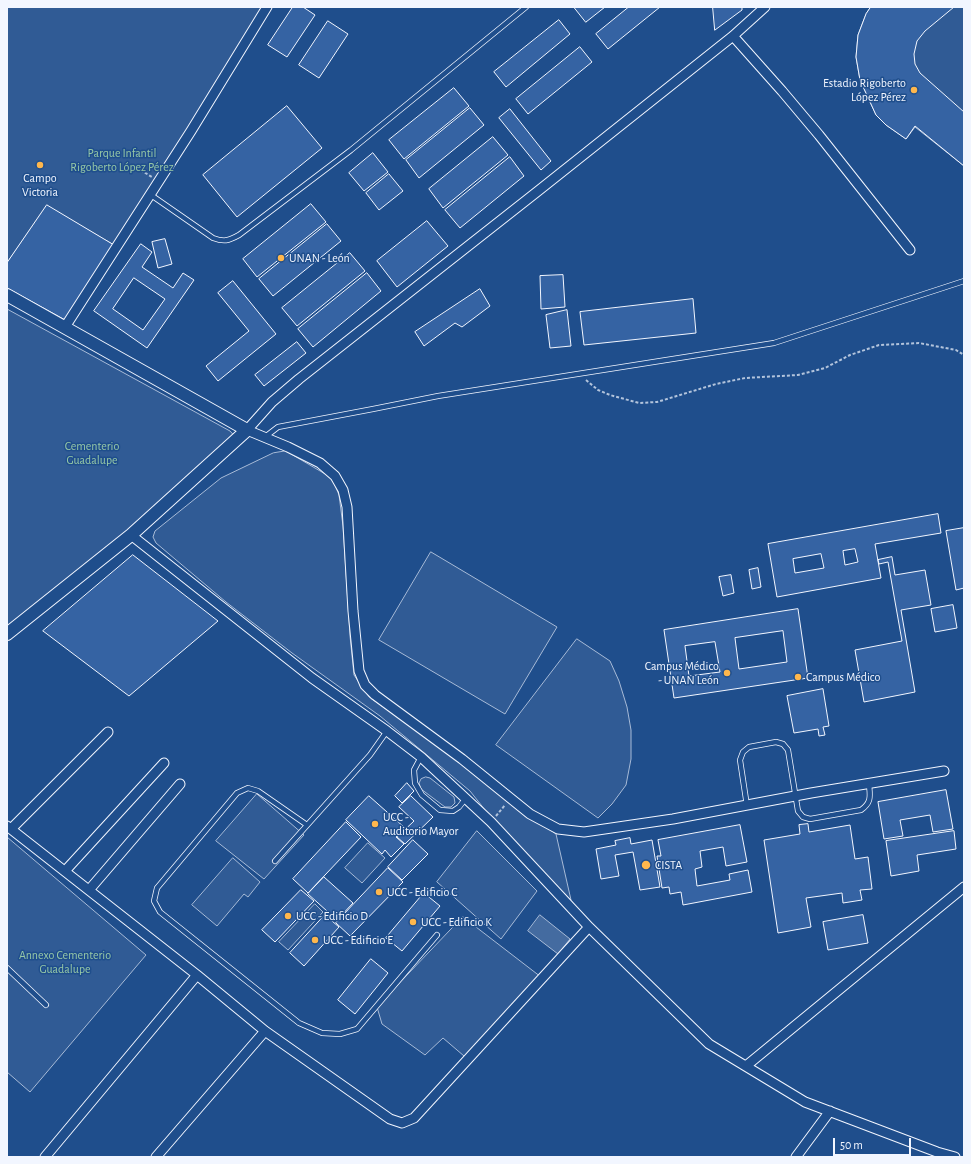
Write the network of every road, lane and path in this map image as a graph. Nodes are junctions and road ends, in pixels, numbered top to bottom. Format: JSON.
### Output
{"nodes":[{"id":1,"x":267,"y":7,"type":"edge"},
{"id":2,"x":526,"y":7,"type":"edge"},
{"id":3,"x":765,"y":7,"type":"edge"},
{"id":4,"x":733,"y":36,"type":"junction"},
{"id":5,"x":132,"y":165,"type":"dead end"},
{"id":6,"x":160,"y":182,"type":"junction"},
{"id":7,"x":151,"y":195,"type":"junction"},
{"id":8,"x":910,"y":250,"type":"dead end"},
{"id":9,"x":964,"y":281,"type":"edge"},
{"id":10,"x":7,"y":295,"type":"edge"},
{"id":11,"x":65,"y":327,"type":"junction"},
{"id":12,"x":964,"y":355,"type":"edge"},
{"id":13,"x":580,"y":373,"type":"junction"},
{"id":14,"x":247,"y":430,"type":"junction"},
{"id":15,"x":265,"y":437,"type":"junction"},
{"id":16,"x":131,"y":534,"type":"junction"},
{"id":17,"x":7,"y":634,"type":"edge"},
{"id":18,"x":387,"y":731,"type":"junction"},
{"id":19,"x":108,"y":732,"type":"dead end"},
{"id":20,"x":421,"y":757,"type":"junction"},
{"id":21,"x":164,"y":763,"type":"dead end"},
{"id":22,"x":944,"y":771,"type":"dead end"},
{"id":23,"x":180,"y":784,"type":"dead end"},
{"id":24,"x":869,"y":784,"type":"junction"},
{"id":25,"x":795,"y":796,"type":"junction"},
{"id":26,"x":466,"y":798,"type":"junction"},
{"id":27,"x":510,"y":798,"type":"junction"},
{"id":28,"x":747,"y":806,"type":"junction"},
{"id":29,"x":492,"y":822,"type":"junction"},
{"id":30,"x":306,"y":825,"type":"junction"},
{"id":31,"x":9,"y":827,"type":"edge"},
{"id":32,"x":275,"y":861,"type":"dead end"},
{"id":33,"x":65,"y":871,"type":"junction"},
{"id":34,"x":964,"y":887,"type":"edge"},
{"id":35,"x":89,"y":890,"type":"junction"},
{"id":36,"x":589,"y":927,"type":"junction"},
{"id":37,"x":437,"y":935,"type":"dead end"},
{"id":38,"x":7,"y":968,"type":"edge"},
{"id":39,"x":197,"y":975,"type":"junction"},
{"id":40,"x":46,"y":1005,"type":"dead end"},
{"id":41,"x":265,"y":1031,"type":"junction"},
{"id":42,"x":746,"y":1066,"type":"junction"},
{"id":43,"x":830,"y":1111,"type":"junction"},
{"id":44,"x":46,"y":1157,"type":"edge"},
{"id":45,"x":156,"y":1157,"type":"edge"},
{"id":46,"x":796,"y":1157,"type":"edge"},
{"id":47,"x":955,"y":1157,"type":"edge"}],
"edges":[{"from":1,"to":6,"type":"street"},
{"from":2,"to":7,"type":"lane"},
{"from":3,"to":4,"type":"street"},
{"from":4,"to":8,"type":"street"},
{"from":4,"to":14,"type":"street"},
{"from":5,"to":6,"type":"path"},
{"from":6,"to":7,"type":"street"},
{"from":7,"to":11,"type":"street"},
{"from":9,"to":13,"type":"lane"},
{"from":10,"to":11,"type":"street"},
{"from":11,"to":14,"type":"street"},
{"from":12,"to":13,"type":"path"},
{"from":13,"to":15,"type":"lane"},
{"from":14,"to":15,"type":"street"},
{"from":14,"to":16,"type":"street"},
{"from":15,"to":27,"type":"street"},
{"from":16,"to":17,"type":"street"},
{"from":16,"to":18,"type":"street"},
{"from":18,"to":20,"type":"street"},
{"from":18,"to":30,"type":"lane"},
{"from":19,"to":31,"type":"street"},
{"from":20,"to":26,"type":"street"},
{"from":20,"to":26,"type":"lane"},
{"from":21,"to":33,"type":"street"},
{"from":22,"to":24,"type":"street"},
{"from":23,"to":35,"type":"street"},
{"from":24,"to":25,"type":"street"},
{"from":24,"to":25,"type":"lane"},
{"from":25,"to":28,"type":"street"},
{"from":25,"to":28,"type":"lane"},
{"from":26,"to":29,"type":"street"},
{"from":27,"to":28,"type":"street"},
{"from":27,"to":29,"type":"path"},
{"from":29,"to":36,"type":"street"},
{"from":30,"to":32,"type":"lane"},
{"from":30,"to":37,"type":"lane"},
{"from":31,"to":33,"type":"street"},
{"from":33,"to":35,"type":"street"},
{"from":34,"to":42,"type":"street"},
{"from":35,"to":39,"type":"street"},
{"from":36,"to":41,"type":"street"},
{"from":36,"to":42,"type":"street"},
{"from":38,"to":40,"type":"lane"},
{"from":39,"to":41,"type":"street"},
{"from":39,"to":44,"type":"street"},
{"from":41,"to":45,"type":"street"},
{"from":42,"to":43,"type":"street"},
{"from":43,"to":46,"type":"street"},
{"from":43,"to":47,"type":"street"}]}
